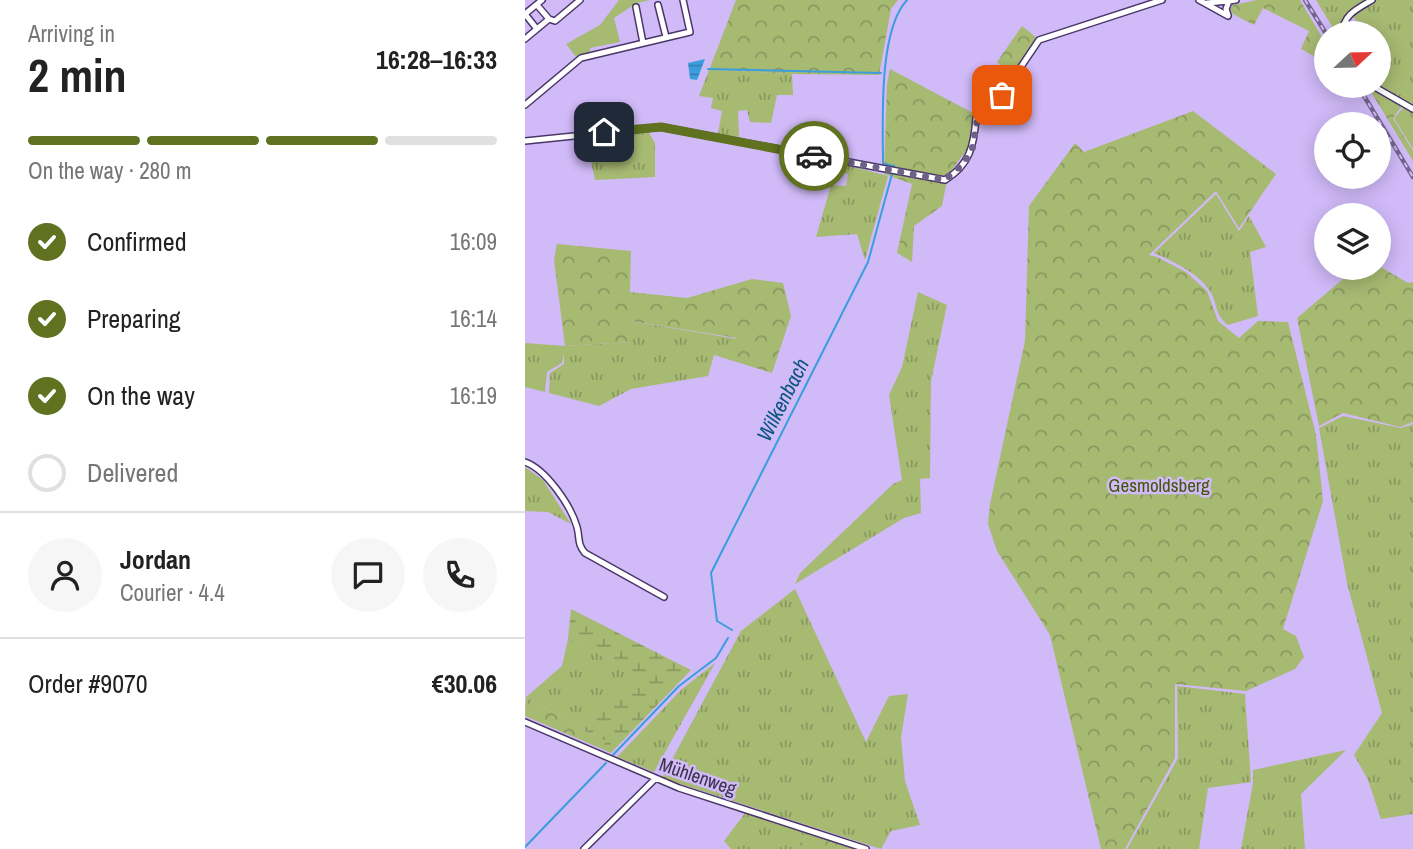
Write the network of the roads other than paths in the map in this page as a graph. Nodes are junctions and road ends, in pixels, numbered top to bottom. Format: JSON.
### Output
{"nodes":[{"id":1,"x":683,"y":0,"type":"edge"},
{"id":2,"x":1162,"y":0,"type":"edge"},
{"id":3,"x":1199,"y":0,"type":"edge"},
{"id":4,"x":1372,"y":0,"type":"edge"},
{"id":5,"x":579,"y":1,"type":"edge"},
{"id":6,"x":1232,"y":1,"type":"edge"},
{"id":7,"x":539,"y":2,"type":"edge"},
{"id":8,"x":1207,"y":3,"type":"junction"},
{"id":9,"x":658,"y":5,"type":"dead end"},
{"id":10,"x":636,"y":7,"type":"dead end"},
{"id":11,"x":549,"y":19,"type":"junction"},
{"id":12,"x":1345,"y":21,"type":"edge"},
{"id":13,"x":537,"y":29,"type":"junction"},
{"id":14,"x":666,"y":37,"type":"junction"},
{"id":15,"x":525,"y":39,"type":"edge"},
{"id":16,"x":643,"y":43,"type":"junction"},
{"id":17,"x":1391,"y":96,"type":"edge"},
{"id":18,"x":525,"y":105,"type":"edge"},
{"id":19,"x":1413,"y":109,"type":"edge"},
{"id":20,"x":525,"y":141,"type":"edge"},
{"id":21,"x":525,"y":462,"type":"edge"},
{"id":22,"x":664,"y":597,"type":"dead end"},
{"id":23,"x":525,"y":722,"type":"edge"},
{"id":24,"x":655,"y":779,"type":"junction"},
{"id":25,"x":584,"y":849,"type":"edge"},
{"id":26,"x":866,"y":849,"type":"edge"}],
"edges":[{"from":1,"to":14,"type":"street"},
{"from":2,"to":20,"type":"street"},
{"from":3,"to":8,"type":"street"},
{"from":4,"to":12,"type":"street"},
{"from":5,"to":11,"type":"street"},
{"from":6,"to":8,"type":"street"},
{"from":6,"to":8,"type":"street"},
{"from":7,"to":11,"type":"street"},
{"from":7,"to":13,"type":"street"},
{"from":9,"to":14,"type":"street"},
{"from":10,"to":16,"type":"street"},
{"from":11,"to":13,"type":"street"},
{"from":13,"to":15,"type":"street"},
{"from":14,"to":16,"type":"street"},
{"from":16,"to":18,"type":"street"},
{"from":17,"to":19,"type":"street"},
{"from":21,"to":22,"type":"street"},
{"from":23,"to":24,"type":"street","name":"Mühlenweg"},
{"from":24,"to":25,"type":"street"},
{"from":24,"to":26,"type":"street","name":"Mühlenweg"}]}
